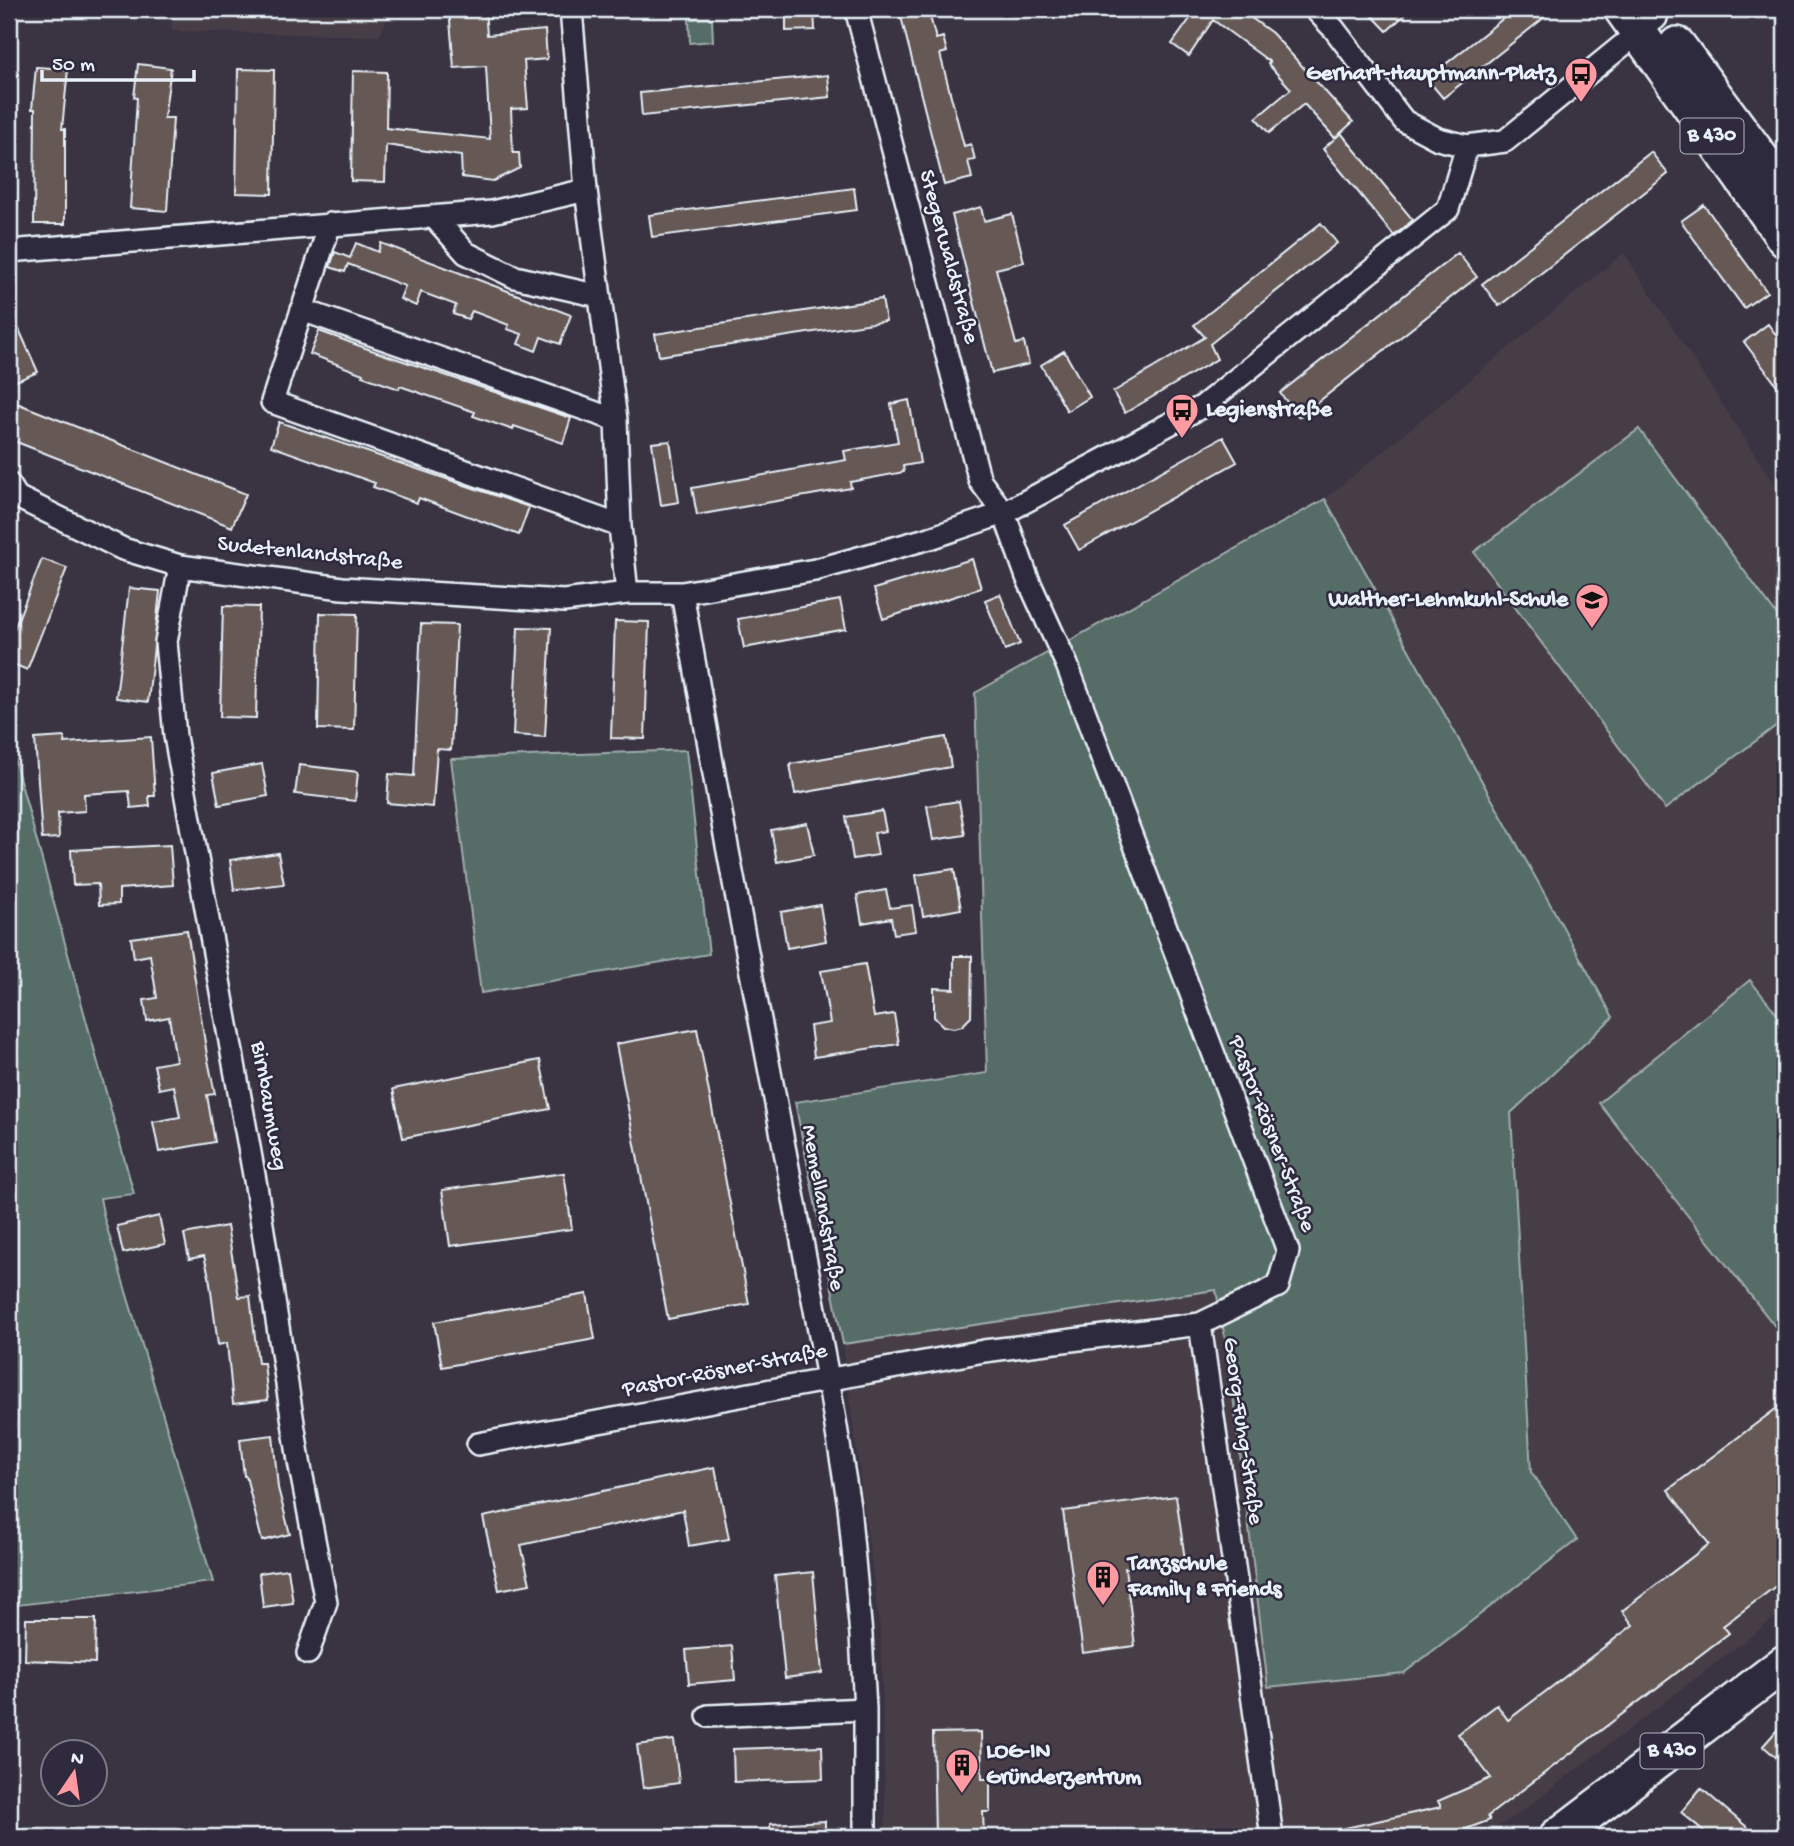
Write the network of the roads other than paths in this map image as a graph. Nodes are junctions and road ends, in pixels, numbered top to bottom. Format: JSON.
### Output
{"nodes":[{"id":1,"x":571,"y":9,"type":"edge"},
{"id":2,"x":856,"y":9,"type":"edge"},
{"id":3,"x":1315,"y":9,"type":"edge"},
{"id":4,"x":1642,"y":17,"type":"edge"},
{"id":5,"x":1467,"y":146,"type":"junction"},
{"id":6,"x":586,"y":190,"type":"junction"},
{"id":7,"x":1785,"y":191,"type":"edge"},
{"id":8,"x":433,"y":217,"type":"junction"},
{"id":9,"x":330,"y":224,"type":"junction"},
{"id":10,"x":1785,"y":239,"type":"edge"},
{"id":11,"x":9,"y":251,"type":"edge"},
{"id":12,"x":598,"y":296,"type":"junction"},
{"id":13,"x":302,"y":310,"type":"junction"},
{"id":14,"x":616,"y":420,"type":"junction"},
{"id":15,"x":9,"y":485,"type":"edge"},
{"id":16,"x":1003,"y":513,"type":"junction"},
{"id":17,"x":620,"y":526,"type":"junction"},
{"id":18,"x":180,"y":566,"type":"junction"},
{"id":19,"x":627,"y":593,"type":"junction"},
{"id":20,"x":682,"y":593,"type":"junction"},
{"id":21,"x":1200,"y":1324,"type":"junction"},
{"id":22,"x":828,"y":1378,"type":"junction"},
{"id":23,"x":478,"y":1444,"type":"dead end"},
{"id":24,"x":308,"y":1653,"type":"dead end"},
{"id":25,"x":1785,"y":1663,"type":"edge"},
{"id":26,"x":865,"y":1709,"type":"junction"},
{"id":27,"x":708,"y":1716,"type":"dead end"},
{"id":28,"x":865,"y":1837,"type":"edge"},
{"id":29,"x":1272,"y":1837,"type":"edge"},
{"id":30,"x":1557,"y":1837,"type":"edge"}],
"edges":[{"from":1,"to":6,"type":"street"},
{"from":2,"to":16,"type":"street","name":"Stegerwaldstraße"},
{"from":3,"to":5,"type":"street"},
{"from":4,"to":5,"type":"street"},
{"from":4,"to":7,"type":"main road","number":"B 430"},
{"from":4,"to":10,"type":"main road","number":"B 430"},
{"from":5,"to":16,"type":"street"},
{"from":6,"to":8,"type":"street"},
{"from":6,"to":12,"type":"street"},
{"from":8,"to":9,"type":"street"},
{"from":8,"to":12,"type":"street"},
{"from":9,"to":11,"type":"street"},
{"from":9,"to":13,"type":"street"},
{"from":12,"to":14,"type":"street"},
{"from":13,"to":14,"type":"street"},
{"from":13,"to":17,"type":"street"},
{"from":14,"to":17,"type":"street"},
{"from":15,"to":18,"type":"street","name":"Sudetenlandstraße"},
{"from":16,"to":20,"type":"street"},
{"from":16,"to":21,"type":"street","name":"Pastor-Rösner-Straße"},
{"from":17,"to":19,"type":"street"},
{"from":18,"to":19,"type":"street","name":"Sudetenlandstraße"},
{"from":18,"to":24,"type":"street","name":"Birnbaumweg"},
{"from":19,"to":20,"type":"street","name":"Sudetenlandstraße"},
{"from":20,"to":22,"type":"street","name":"Memellandstraße"},
{"from":21,"to":22,"type":"street","name":"Pastor-Rösner-Straße"},
{"from":21,"to":29,"type":"street","name":"Georg-Fuhg-Straße"},
{"from":22,"to":23,"type":"street","name":"Pastor-Rösner-Straße"},
{"from":22,"to":26,"type":"street","name":"Memellandstraße"},
{"from":25,"to":30,"type":"main road","number":"B 430"},
{"from":26,"to":27,"type":"street"},
{"from":26,"to":28,"type":"street","name":"Memellandstraße"}]}
